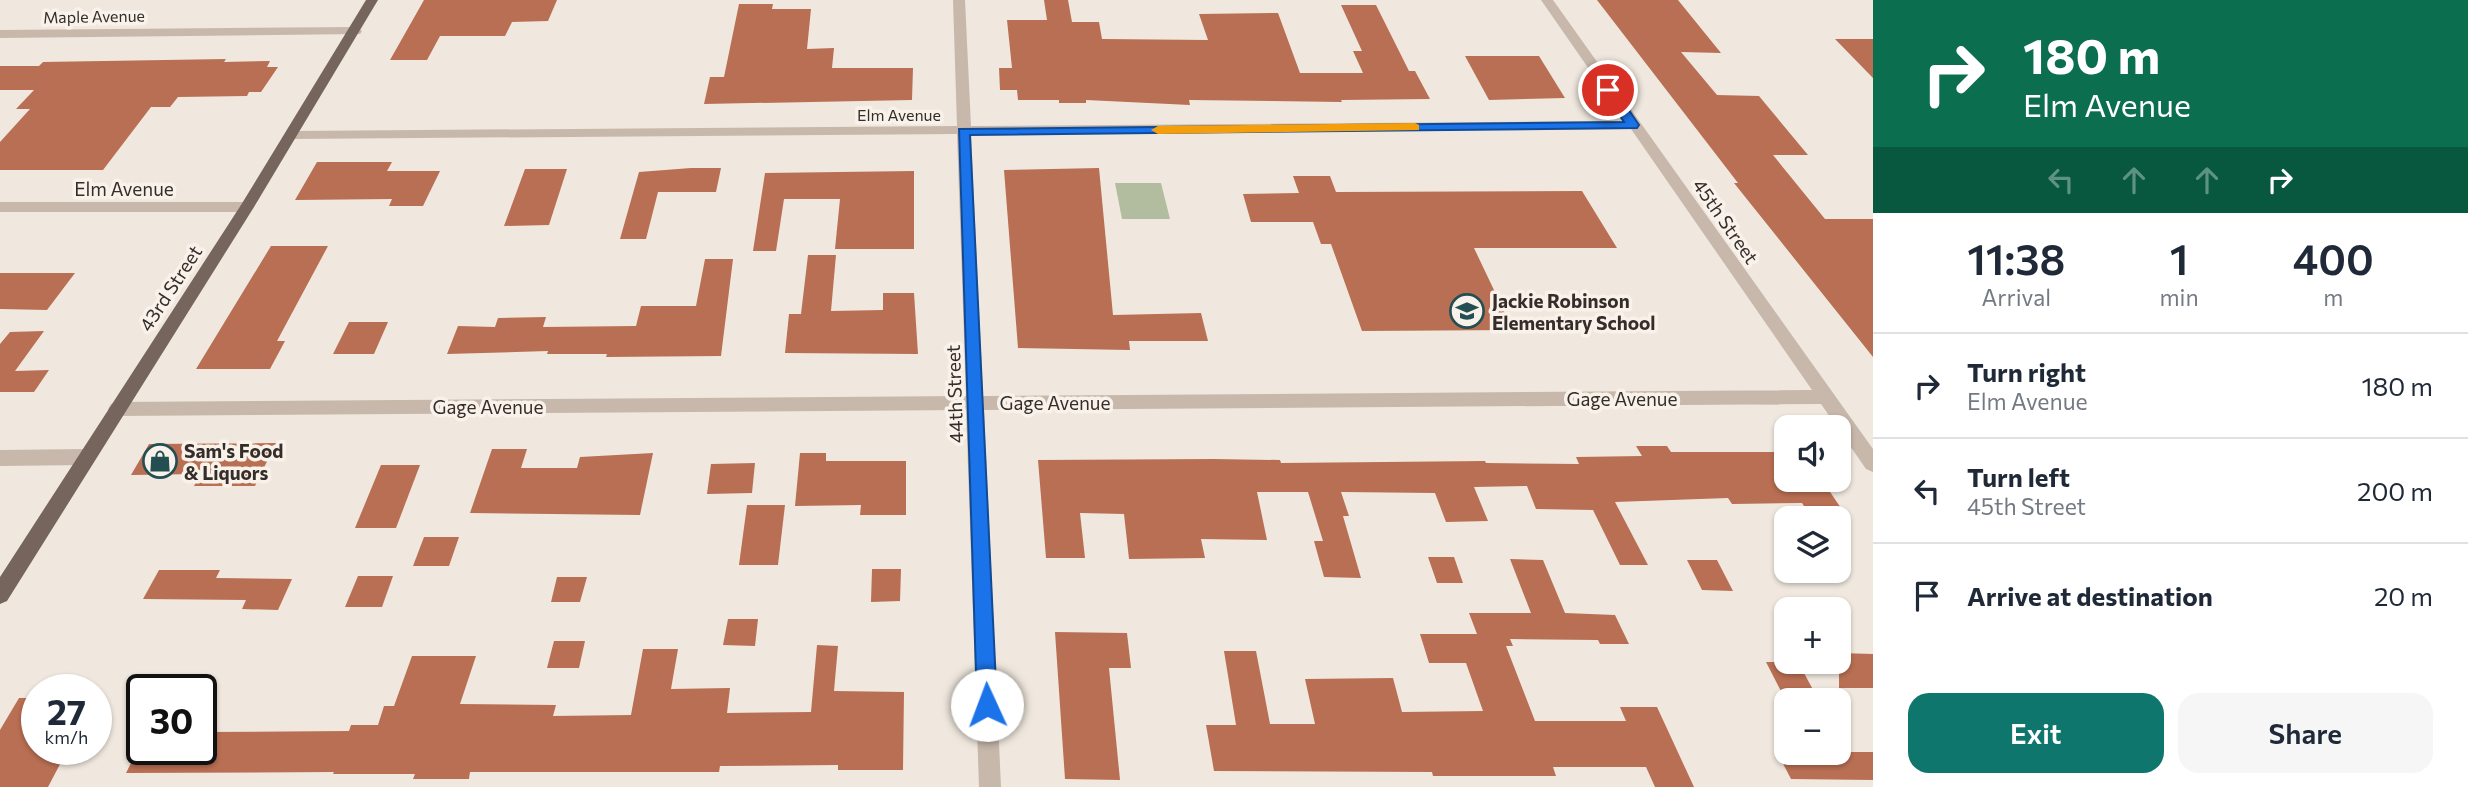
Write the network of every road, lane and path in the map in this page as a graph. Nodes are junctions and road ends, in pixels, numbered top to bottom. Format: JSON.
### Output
{"nodes":[{"id":1,"x":372,"y":0,"type":"edge"},
{"id":2,"x":959,"y":0,"type":"edge"},
{"id":3,"x":1546,"y":0,"type":"edge"},
{"id":4,"x":356,"y":31,"type":"junction"},
{"id":5,"x":0,"y":34,"type":"edge"},
{"id":6,"x":1633,"y":125,"type":"junction"},
{"id":7,"x":964,"y":131,"type":"junction"},
{"id":8,"x":292,"y":135,"type":"junction"},
{"id":9,"x":0,"y":207,"type":"edge"},
{"id":10,"x":247,"y":207,"type":"junction"},
{"id":11,"x":1824,"y":397,"type":"junction"},
{"id":12,"x":975,"y":402,"type":"junction"},
{"id":13,"x":117,"y":409,"type":"junction"},
{"id":14,"x":87,"y":457,"type":"junction"},
{"id":15,"x":0,"y":458,"type":"edge"},
{"id":16,"x":1873,"y":464,"type":"edge"},
{"id":17,"x":0,"y":595,"type":"edge"},
{"id":18,"x":990,"y":787,"type":"edge"}],
"edges":[{"from":1,"to":4,"type":"main road","name":"43rd Street"},
{"from":2,"to":7,"type":"street","name":"44th Street"},
{"from":3,"to":6,"type":"street","name":"45th Street"},
{"from":4,"to":5,"type":"street","name":"Maple Avenue"},
{"from":4,"to":8,"type":"main road","name":"43rd Street"},
{"from":6,"to":7,"type":"street","name":"Elm Avenue"},
{"from":6,"to":11,"type":"street","name":"45th Street"},
{"from":7,"to":8,"type":"street","name":"Elm Avenue"},
{"from":7,"to":12,"type":"street","name":"44th Street"},
{"from":8,"to":10,"type":"main road","name":"43rd Street"},
{"from":9,"to":10,"type":"street","name":"Elm Avenue"},
{"from":10,"to":13,"type":"main road","name":"43rd Street"},
{"from":11,"to":12,"type":"street","name":"Gage Avenue"},
{"from":11,"to":16,"type":"street","name":"45th Street"},
{"from":12,"to":13,"type":"street","name":"Gage Avenue"},
{"from":12,"to":18,"type":"street","name":"44th Street"},
{"from":13,"to":14,"type":"main road","name":"43rd Street"},
{"from":14,"to":15,"type":"street"},
{"from":14,"to":17,"type":"main road","name":"43rd Street"}]}
